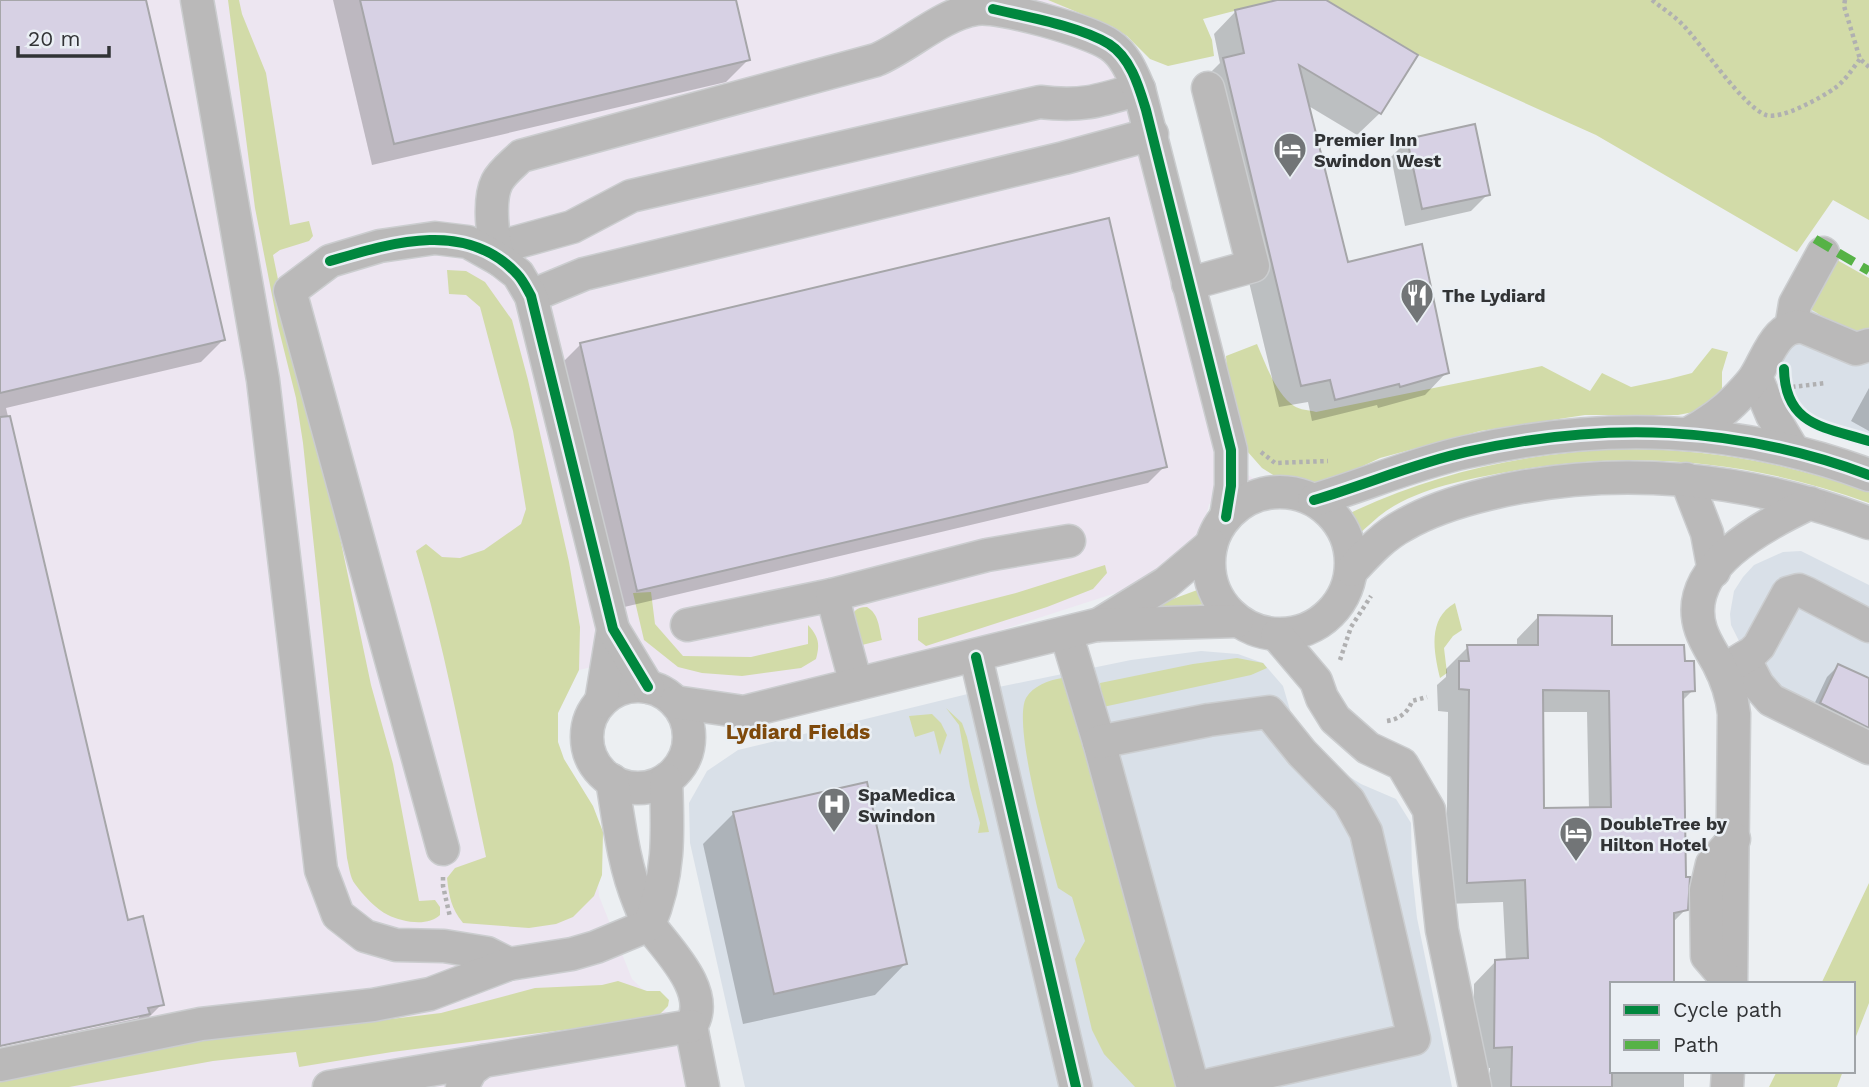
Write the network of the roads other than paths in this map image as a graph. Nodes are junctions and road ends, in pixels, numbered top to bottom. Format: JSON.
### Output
{"nodes":[{"id":1,"x":197,"y":0,"type":"edge"},
{"id":2,"x":1208,"y":88,"type":"dead end"},
{"id":3,"x":1139,"y":89,"type":"junction"},
{"id":4,"x":1152,"y":134,"type":"junction"},
{"id":5,"x":1823,"y":253,"type":"dead end"},
{"id":6,"x":498,"y":254,"type":"junction"},
{"id":7,"x":1188,"y":284,"type":"junction"},
{"id":8,"x":531,"y":296,"type":"junction"},
{"id":9,"x":1791,"y":328,"type":"junction"},
{"id":10,"x":1869,"y":345,"type":"edge"},
{"id":11,"x":1756,"y":377,"type":"junction"},
{"id":12,"x":1688,"y":434,"type":"junction"},
{"id":13,"x":1231,"y":450,"type":"junction"},
{"id":14,"x":1793,"y":450,"type":"junction"},
{"id":15,"x":1869,"y":475,"type":"edge"},
{"id":16,"x":1686,"y":479,"type":"junction"},
{"id":17,"x":1272,"y":492,"type":"junction"},
{"id":18,"x":1314,"y":500,"type":"junction"},
{"id":19,"x":1810,"y":503,"type":"junction"},
{"id":20,"x":1226,"y":517,"type":"junction"},
{"id":21,"x":1869,"y":523,"type":"edge"},
{"id":22,"x":1069,"y":541,"type":"dead end"},
{"id":23,"x":1211,"y":545,"type":"junction"},
{"id":24,"x":1352,"y":570,"type":"junction"},
{"id":25,"x":1714,"y":570,"type":"junction"},
{"id":26,"x":832,"y":594,"type":"junction"},
{"id":27,"x":1237,"y":621,"type":"junction"},
{"id":28,"x":687,"y":625,"type":"dead end"},
{"id":29,"x":1096,"y":625,"type":"junction"},
{"id":30,"x":1317,"y":625,"type":"junction"},
{"id":31,"x":1869,"y":626,"type":"edge"},
{"id":32,"x":613,"y":629,"type":"junction"},
{"id":33,"x":1066,"y":633,"type":"junction"},
{"id":34,"x":1277,"y":635,"type":"junction"},
{"id":35,"x":976,"y":657,"type":"junction"},
{"id":36,"x":1733,"y":664,"type":"junction"},
{"id":37,"x":1327,"y":673,"type":"junction"},
{"id":38,"x":856,"y":684,"type":"junction"},
{"id":39,"x":648,"y":687,"type":"junction"},
{"id":40,"x":601,"y":702,"type":"junction"},
{"id":41,"x":675,"y":702,"type":"junction"},
{"id":42,"x":744,"y":712,"type":"junction"},
{"id":43,"x":1099,"y":742,"type":"junction"},
{"id":44,"x":1869,"y":748,"type":"edge"},
{"id":45,"x":687,"y":752,"type":"junction"},
{"id":46,"x":612,"y":780,"type":"junction"},
{"id":47,"x":666,"y":780,"type":"junction"},
{"id":48,"x":443,"y":849,"type":"road end"},
{"id":49,"x":649,"y":925,"type":"junction"},
{"id":50,"x":509,"y":964,"type":"junction"},
{"id":51,"x":1729,"y":982,"type":"edge"},
{"id":52,"x":691,"y":1026,"type":"junction"},
{"id":53,"x":483,"y":1061,"type":"junction"},
{"id":54,"x":0,"y":1065,"type":"edge"},
{"id":55,"x":416,"y":1080,"type":"edge"},
{"id":56,"x":328,"y":1087,"type":"edge"},
{"id":57,"x":462,"y":1087,"type":"edge"},
{"id":58,"x":703,"y":1087,"type":"edge"},
{"id":59,"x":1076,"y":1087,"type":"edge"},
{"id":60,"x":1193,"y":1087,"type":"edge"},
{"id":61,"x":1199,"y":1087,"type":"edge"},
{"id":62,"x":1475,"y":1087,"type":"edge"}],
"edges":[{"from":1,"to":50,"type":"street"},
{"from":2,"to":7,"type":"street"},
{"from":3,"to":4,"type":"street"},
{"from":3,"to":6,"type":"street"},
{"from":3,"to":6,"type":"street"},
{"from":4,"to":7,"type":"street"},
{"from":4,"to":8,"type":"street"},
{"from":5,"to":9,"type":"street"},
{"from":6,"to":8,"type":"street"},
{"from":6,"to":48,"type":"street"},
{"from":7,"to":13,"type":"street"},
{"from":8,"to":32,"type":"street"},
{"from":9,"to":10,"type":"street"},
{"from":9,"to":11,"type":"street"},
{"from":11,"to":12,"type":"street"},
{"from":11,"to":14,"type":"street"},
{"from":12,"to":14,"type":"street"},
{"from":12,"to":18,"type":"street"},
{"from":13,"to":17,"type":"street"},
{"from":13,"to":20,"type":"street"},
{"from":14,"to":15,"type":"street"},
{"from":16,"to":19,"type":"street"},
{"from":16,"to":24,"type":"street"},
{"from":16,"to":25,"type":"street"},
{"from":17,"to":18,"type":"street"},
{"from":17,"to":20,"type":"street"},
{"from":18,"to":24,"type":"street"},
{"from":19,"to":21,"type":"street"},
{"from":19,"to":25,"type":"street"},
{"from":20,"to":23,"type":"street"},
{"from":22,"to":26,"type":"street"},
{"from":23,"to":27,"type":"street"},
{"from":23,"to":29,"type":"street"},
{"from":24,"to":30,"type":"street"},
{"from":25,"to":36,"type":"street"},
{"from":26,"to":28,"type":"street"},
{"from":26,"to":38,"type":"street"},
{"from":27,"to":29,"type":"street"},
{"from":27,"to":34,"type":"street"},
{"from":29,"to":33,"type":"street"},
{"from":30,"to":34,"type":"street"},
{"from":30,"to":37,"type":"street"},
{"from":31,"to":36,"type":"street"},
{"from":32,"to":39,"type":"street"},
{"from":32,"to":40,"type":"street"},
{"from":33,"to":35,"type":"street"},
{"from":33,"to":43,"type":"street"},
{"from":34,"to":37,"type":"street"},
{"from":35,"to":38,"type":"street"},
{"from":35,"to":59,"type":"street"},
{"from":36,"to":44,"type":"street"},
{"from":36,"to":51,"type":"street"},
{"from":37,"to":62,"type":"street"},
{"from":38,"to":42,"type":"street"},
{"from":39,"to":40,"type":"street"},
{"from":39,"to":41,"type":"street"},
{"from":40,"to":46,"type":"street"},
{"from":41,"to":42,"type":"street"},
{"from":41,"to":45,"type":"street"},
{"from":42,"to":45,"type":"street"},
{"from":43,"to":60,"type":"street"},
{"from":43,"to":61,"type":"street"},
{"from":45,"to":47,"type":"street"},
{"from":46,"to":47,"type":"street"},
{"from":46,"to":49,"type":"street"},
{"from":47,"to":49,"type":"street"},
{"from":49,"to":50,"type":"street"},
{"from":49,"to":52,"type":"street"},
{"from":50,"to":54,"type":"street"},
{"from":52,"to":53,"type":"street"},
{"from":52,"to":58,"type":"street"},
{"from":53,"to":55,"type":"street"},
{"from":53,"to":57,"type":"street"},
{"from":55,"to":56,"type":"street"}]}
